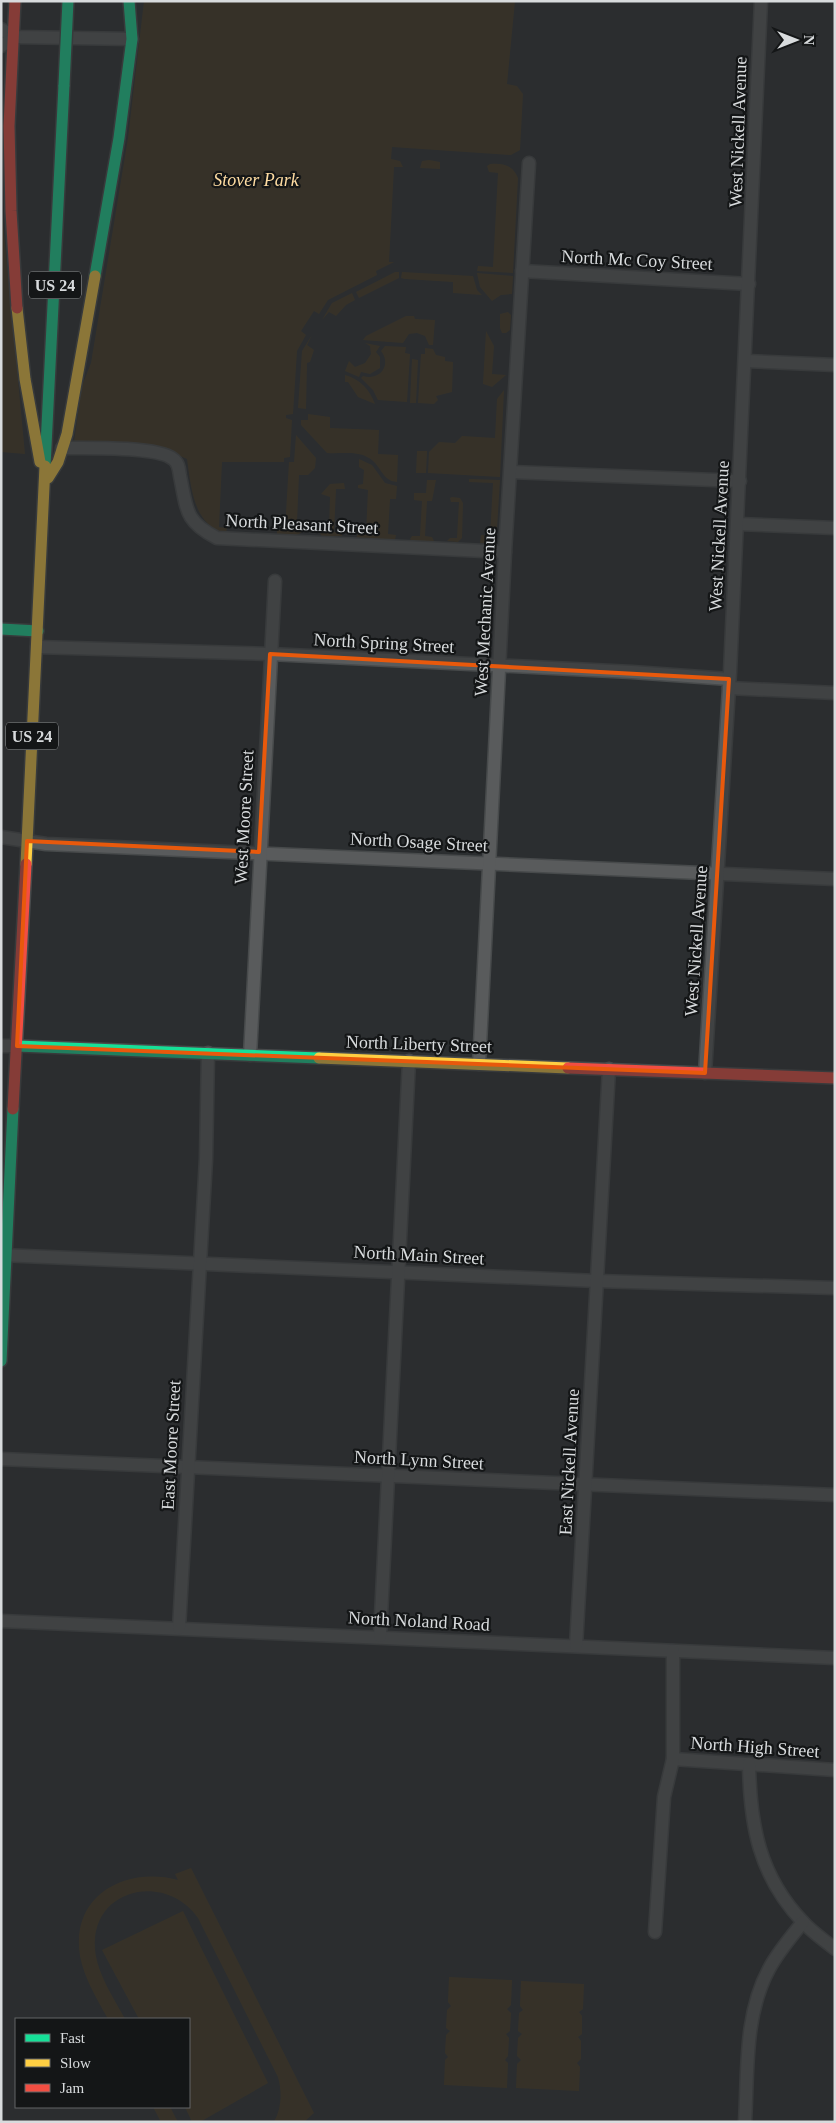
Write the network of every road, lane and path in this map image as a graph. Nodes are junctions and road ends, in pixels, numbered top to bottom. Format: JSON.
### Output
{"nodes":[{"id":1,"x":15,"y":1,"type":"edge"},
{"id":2,"x":68,"y":1,"type":"edge"},
{"id":3,"x":129,"y":1,"type":"edge"},
{"id":4,"x":761,"y":1,"type":"edge"},
{"id":5,"x":3,"y":14,"type":"dead end"},
{"id":6,"x":1,"y":29,"type":"edge"},
{"id":7,"x":16,"y":37,"type":"junction"},
{"id":8,"x":132,"y":38,"type":"junction"},
{"id":9,"x":1,"y":46,"type":"edge"},
{"id":10,"x":529,"y":162,"type":"dead end"},
{"id":11,"x":522,"y":270,"type":"junction"},
{"id":12,"x":749,"y":284,"type":"junction"},
{"id":13,"x":746,"y":361,"type":"junction"},
{"id":14,"x":835,"y":365,"type":"edge"},
{"id":15,"x":62,"y":448,"type":"junction"},
{"id":16,"x":511,"y":472,"type":"junction"},
{"id":17,"x":740,"y":481,"type":"junction"},
{"id":18,"x":45,"y":485,"type":"junction"},
{"id":19,"x":738,"y":524,"type":"junction"},
{"id":20,"x":835,"y":528,"type":"edge"},
{"id":21,"x":505,"y":552,"type":"junction"},
{"id":22,"x":275,"y":582,"type":"dead end"},
{"id":23,"x":1,"y":629,"type":"edge"},
{"id":24,"x":38,"y":630,"type":"junction"},
{"id":25,"x":37,"y":647,"type":"junction"},
{"id":26,"x":270,"y":654,"type":"junction"},
{"id":27,"x":500,"y":666,"type":"junction"},
{"id":28,"x":729,"y":684,"type":"junction"},
{"id":29,"x":835,"y":693,"type":"edge"},
{"id":30,"x":1,"y":837,"type":"edge"},
{"id":31,"x":27,"y":842,"type":"junction"},
{"id":32,"x":259,"y":852,"type":"junction"},
{"id":33,"x":490,"y":863,"type":"junction"},
{"id":34,"x":718,"y":873,"type":"junction"},
{"id":35,"x":835,"y":879,"type":"edge"},
{"id":36,"x":1,"y":1046,"type":"edge"},
{"id":37,"x":17,"y":1046,"type":"junction"},
{"id":38,"x":208,"y":1053,"type":"junction"},
{"id":39,"x":250,"y":1055,"type":"junction"},
{"id":40,"x":409,"y":1061,"type":"junction"},
{"id":41,"x":479,"y":1064,"type":"junction"},
{"id":42,"x":609,"y":1069,"type":"junction"},
{"id":43,"x":705,"y":1073,"type":"junction"},
{"id":44,"x":835,"y":1078,"type":"edge"},
{"id":45,"x":4,"y":1255,"type":"edge"},
{"id":46,"x":199,"y":1263,"type":"junction"},
{"id":47,"x":398,"y":1272,"type":"junction"},
{"id":48,"x":597,"y":1281,"type":"junction"},
{"id":49,"x":835,"y":1288,"type":"edge"},
{"id":50,"x":1,"y":1361,"type":"edge"},
{"id":51,"x":1,"y":1459,"type":"edge"},
{"id":52,"x":188,"y":1466,"type":"junction"},
{"id":53,"x":388,"y":1476,"type":"junction"},
{"id":54,"x":585,"y":1486,"type":"junction"},
{"id":55,"x":835,"y":1495,"type":"edge"},
{"id":56,"x":1,"y":1621,"type":"edge"},
{"id":57,"x":179,"y":1628,"type":"junction"},
{"id":58,"x":380,"y":1636,"type":"junction"},
{"id":59,"x":576,"y":1646,"type":"junction"},
{"id":60,"x":673,"y":1651,"type":"junction"},
{"id":61,"x":835,"y":1658,"type":"edge"},
{"id":62,"x":673,"y":1759,"type":"junction"},
{"id":63,"x":749,"y":1764,"type":"junction"},
{"id":64,"x":835,"y":1770,"type":"edge"},
{"id":65,"x":803,"y":1922,"type":"junction"},
{"id":66,"x":655,"y":1932,"type":"dead end"},
{"id":67,"x":835,"y":1949,"type":"edge"},
{"id":68,"x":745,"y":2122,"type":"edge"}],
"edges":[{"from":1,"to":5,"type":"main road"},
{"from":1,"to":7,"type":"main road"},
{"from":2,"to":18,"type":"main road","number":"US 24","bridge":true},
{"from":3,"to":8,"type":"main road"},
{"from":4,"to":12,"type":"street","name":"West Nickell Avenue"},
{"from":6,"to":7,"type":"street"},
{"from":7,"to":8,"type":"street"},
{"from":7,"to":9,"type":"street"},
{"from":7,"to":18,"type":"main road"},
{"from":8,"to":15,"type":"main road"},
{"from":10,"to":11,"type":"street","name":"West Mechanic Avenue"},
{"from":11,"to":12,"type":"street","name":"North Mc Coy Street"},
{"from":11,"to":16,"type":"street","name":"West Mechanic Avenue"},
{"from":12,"to":13,"type":"street","name":"West Nickell Avenue"},
{"from":13,"to":14,"type":"street"},
{"from":13,"to":17,"type":"street","name":"West Nickell Avenue"},
{"from":15,"to":18,"type":"main road"},
{"from":15,"to":21,"type":"street","name":"North Pleasant Street"},
{"from":16,"to":17,"type":"street"},
{"from":16,"to":21,"type":"street","name":"West Mechanic Avenue"},
{"from":17,"to":19,"type":"street","name":"West Nickell Avenue"},
{"from":18,"to":24,"type":"main road","number":"US 24"},
{"from":19,"to":20,"type":"street"},
{"from":19,"to":28,"type":"street","name":"West Nickell Avenue"},
{"from":21,"to":27,"type":"street","name":"West Mechanic Avenue"},
{"from":22,"to":26,"type":"street","name":"West Moore Street"},
{"from":23,"to":24,"type":"main road"},
{"from":24,"to":25,"type":"main road","number":"US 24"},
{"from":25,"to":26,"type":"street","name":"North Spring Street"},
{"from":25,"to":31,"type":"main road","number":"US 24"},
{"from":26,"to":27,"type":"street","name":"North Spring Street"},
{"from":26,"to":32,"type":"street","name":"West Moore Street"},
{"from":27,"to":28,"type":"street","name":"North Spring Street"},
{"from":27,"to":33,"type":"street","name":"West Mechanic Avenue"},
{"from":28,"to":29,"type":"street","name":"North Spring Street"},
{"from":28,"to":34,"type":"street","name":"West Nickell Avenue"},
{"from":30,"to":31,"type":"street","name":"North Osage Street"},
{"from":31,"to":32,"type":"street","name":"North Osage Street"},
{"from":31,"to":37,"type":"main road","number":"US 24"},
{"from":32,"to":33,"type":"street","name":"North Osage Street"},
{"from":32,"to":39,"type":"street","name":"West Moore Street"},
{"from":33,"to":34,"type":"street","name":"North Osage Street"},
{"from":33,"to":41,"type":"street","name":"West Mechanic Avenue"},
{"from":34,"to":35,"type":"street","name":"North Osage Street"},
{"from":34,"to":43,"type":"street","name":"West Nickell Avenue"},
{"from":36,"to":37,"type":"street","name":"North Liberty Street"},
{"from":37,"to":38,"type":"main road","name":"North Liberty Street"},
{"from":37,"to":45,"type":"main road","number":"US 24"},
{"from":38,"to":39,"type":"main road","name":"North Liberty Street"},
{"from":38,"to":46,"type":"street"},
{"from":39,"to":40,"type":"main road","name":"North Liberty Street"},
{"from":40,"to":41,"type":"main road","name":"North Liberty Street"},
{"from":40,"to":47,"type":"street"},
{"from":41,"to":42,"type":"main road","name":"North Liberty Street"},
{"from":42,"to":43,"type":"main road","name":"North Liberty Street"},
{"from":42,"to":48,"type":"street"},
{"from":43,"to":44,"type":"main road","name":"North Liberty Street"},
{"from":45,"to":46,"type":"street","name":"North Main Street"},
{"from":45,"to":50,"type":"main road","number":"US 24"},
{"from":46,"to":47,"type":"street","name":"North Main Street"},
{"from":46,"to":52,"type":"street","name":"East Moore Street"},
{"from":47,"to":48,"type":"street","name":"North Main Street"},
{"from":47,"to":53,"type":"street"},
{"from":48,"to":49,"type":"street","name":"North Main Street"},
{"from":48,"to":54,"type":"street","name":"East Nickell Avenue"},
{"from":51,"to":52,"type":"street","name":"North Lynn Street"},
{"from":52,"to":53,"type":"street","name":"North Lynn Street"},
{"from":52,"to":57,"type":"street","name":"East Moore Street"},
{"from":53,"to":54,"type":"street","name":"North Lynn Street"},
{"from":53,"to":58,"type":"street"},
{"from":54,"to":55,"type":"street","name":"North Lynn Street"},
{"from":54,"to":59,"type":"street","name":"East Nickell Avenue"},
{"from":56,"to":57,"type":"street","name":"North Noland Road"},
{"from":57,"to":58,"type":"street","name":"North Noland Road"},
{"from":58,"to":59,"type":"street","name":"North Noland Road"},
{"from":59,"to":60,"type":"street","name":"North Noland Road"},
{"from":60,"to":61,"type":"street","name":"North Noland Road"},
{"from":60,"to":62,"type":"street"},
{"from":62,"to":63,"type":"street","name":"North High Street"},
{"from":62,"to":66,"type":"street"},
{"from":63,"to":64,"type":"street","name":"North High Street"},
{"from":63,"to":65,"type":"street"},
{"from":65,"to":67,"type":"street"},
{"from":65,"to":68,"type":"street"}]}
